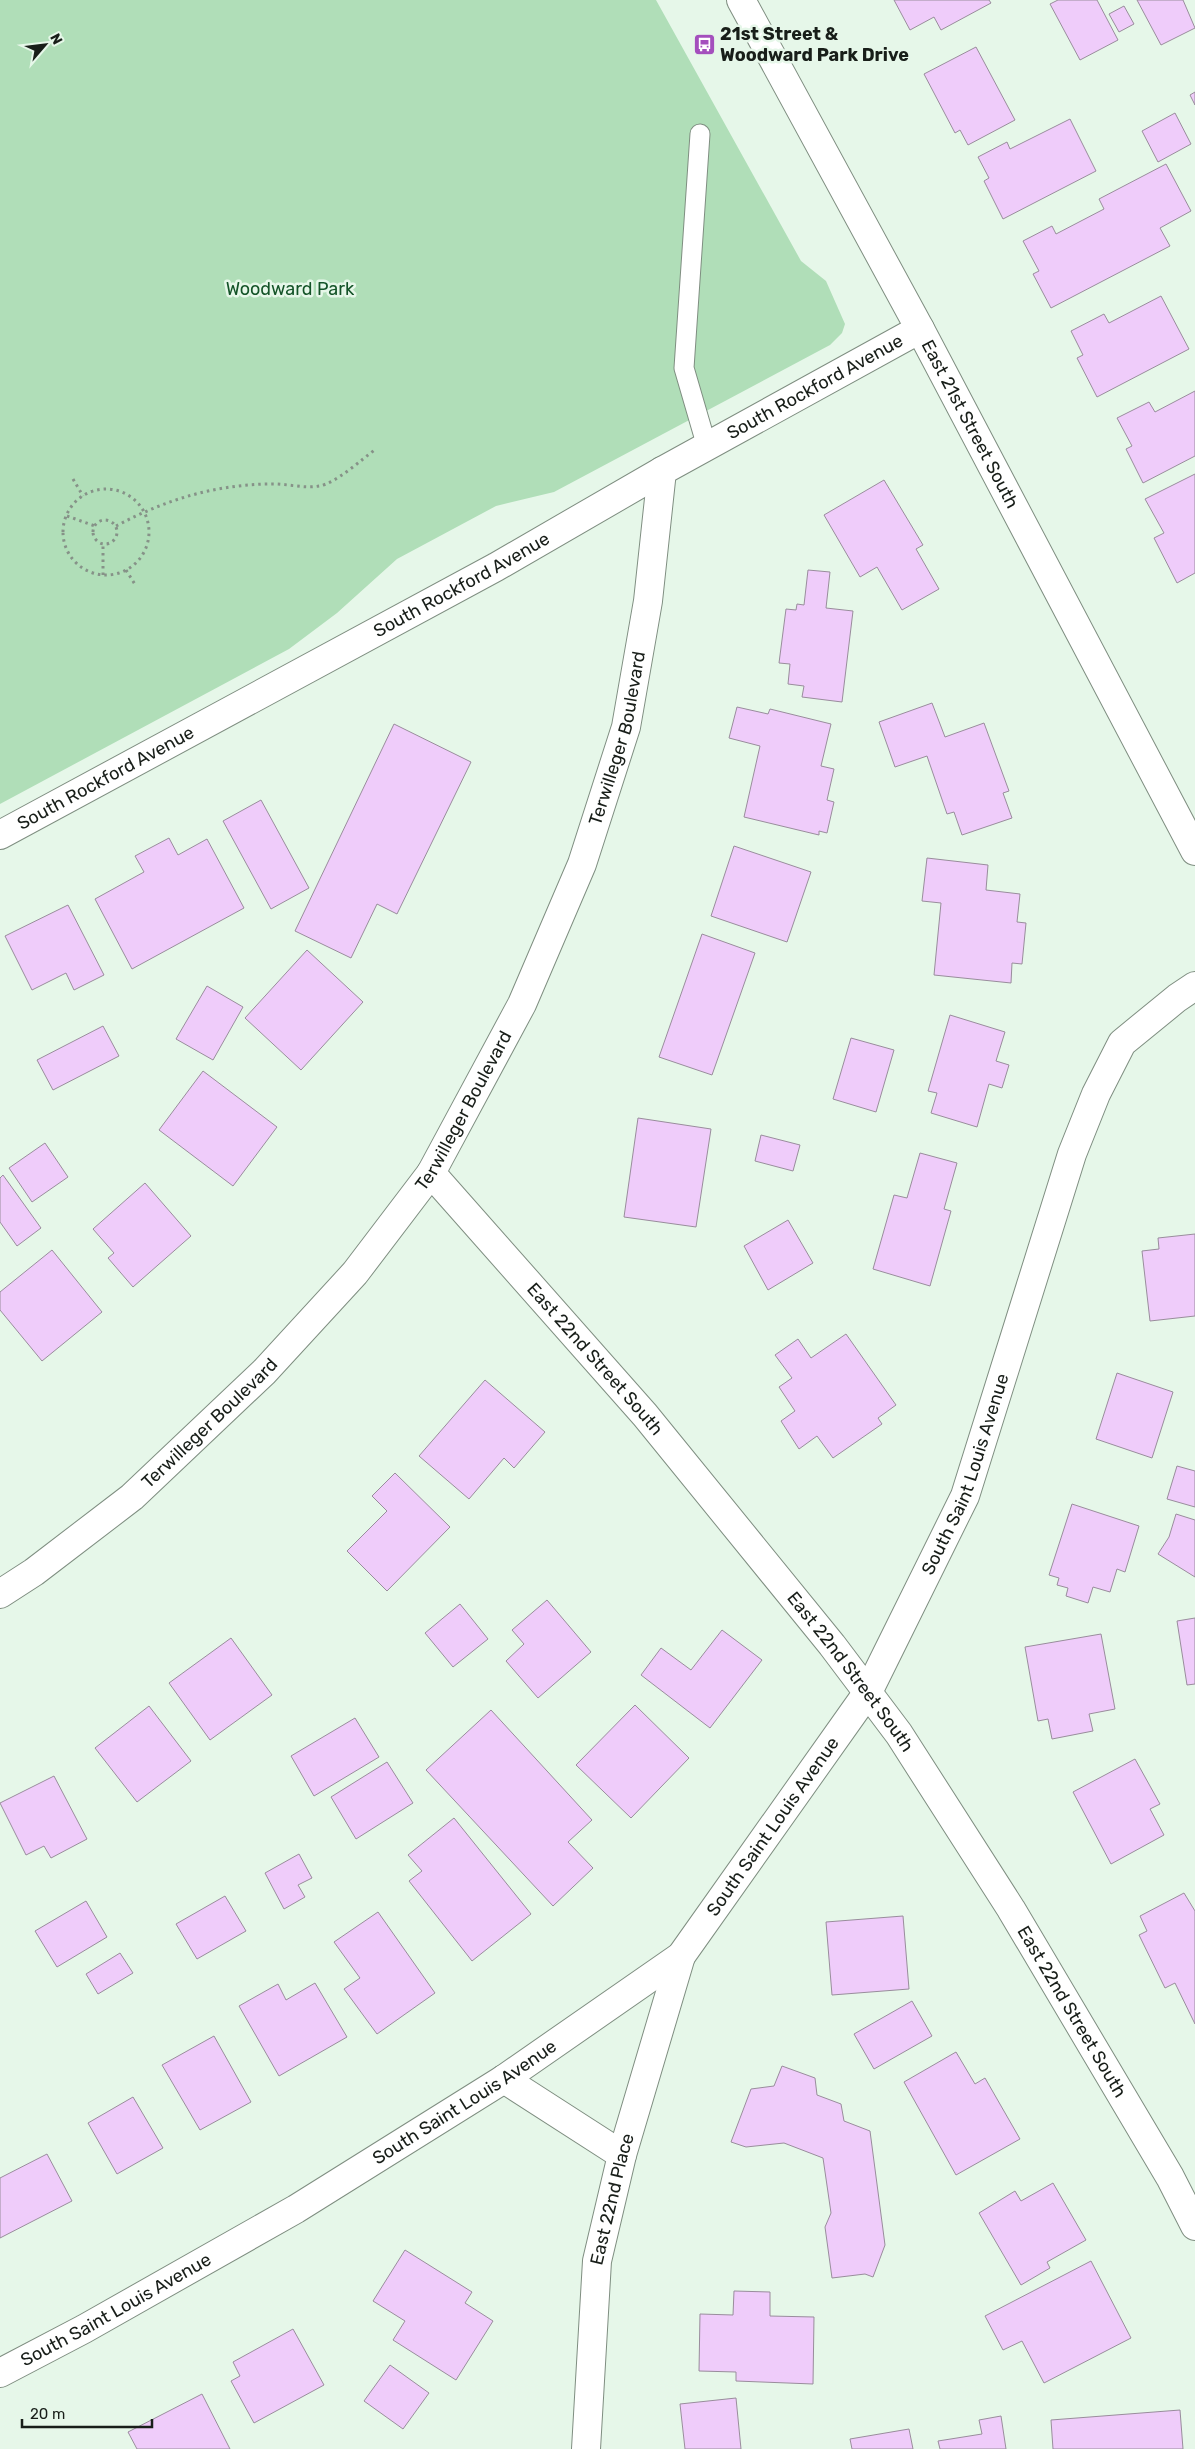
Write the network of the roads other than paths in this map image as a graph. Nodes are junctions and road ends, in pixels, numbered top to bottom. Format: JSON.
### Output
{"nodes":[{"id":1,"x":741,"y":0,"type":"edge"},
{"id":2,"x":700,"y":134,"type":"dead end"},
{"id":3,"x":920,"y":329,"type":"junction"},
{"id":4,"x":707,"y":446,"type":"junction"},
{"id":5,"x":662,"y":470,"type":"junction"},
{"id":6,"x":0,"y":835,"type":"edge"},
{"id":7,"x":1195,"y":851,"type":"edge"},
{"id":8,"x":1195,"y":986,"type":"edge"},
{"id":9,"x":431,"y":1173,"type":"junction"},
{"id":10,"x":0,"y":1594,"type":"edge"},
{"id":11,"x":868,"y":1692,"type":"junction"},
{"id":12,"x":681,"y":1956,"type":"junction"},
{"id":13,"x":504,"y":2079,"type":"junction"},
{"id":14,"x":622,"y":2156,"type":"junction"},
{"id":15,"x":1195,"y":2226,"type":"edge"},
{"id":16,"x":0,"y":2373,"type":"edge"},
{"id":17,"x":586,"y":2449,"type":"edge"}],
"edges":[{"from":1,"to":3,"type":"street","name":"East 21st Street South"},
{"from":2,"to":4,"type":"lane"},
{"from":3,"to":4,"type":"street","name":"South Rockford Avenue"},
{"from":3,"to":7,"type":"street","name":"East 21st Street South"},
{"from":4,"to":5,"type":"street","name":"South Rockford Avenue"},
{"from":5,"to":6,"type":"street","name":"South Rockford Avenue"},
{"from":5,"to":9,"type":"street","name":"Terwilleger Boulevard"},
{"from":8,"to":11,"type":"street","name":"South Saint Louis Avenue"},
{"from":9,"to":10,"type":"street","name":"Terwilleger Boulevard"},
{"from":9,"to":11,"type":"street","name":"East 22nd Street South"},
{"from":11,"to":12,"type":"street","name":"South Saint Louis Avenue"},
{"from":11,"to":15,"type":"street","name":"East 22nd Street South"},
{"from":12,"to":13,"type":"street","name":"South Saint Louis Avenue"},
{"from":12,"to":14,"type":"street","name":"East 22nd Place"},
{"from":13,"to":14,"type":"street"},
{"from":13,"to":16,"type":"street","name":"South Saint Louis Avenue"},
{"from":14,"to":17,"type":"street","name":"East 22nd Place"}]}
